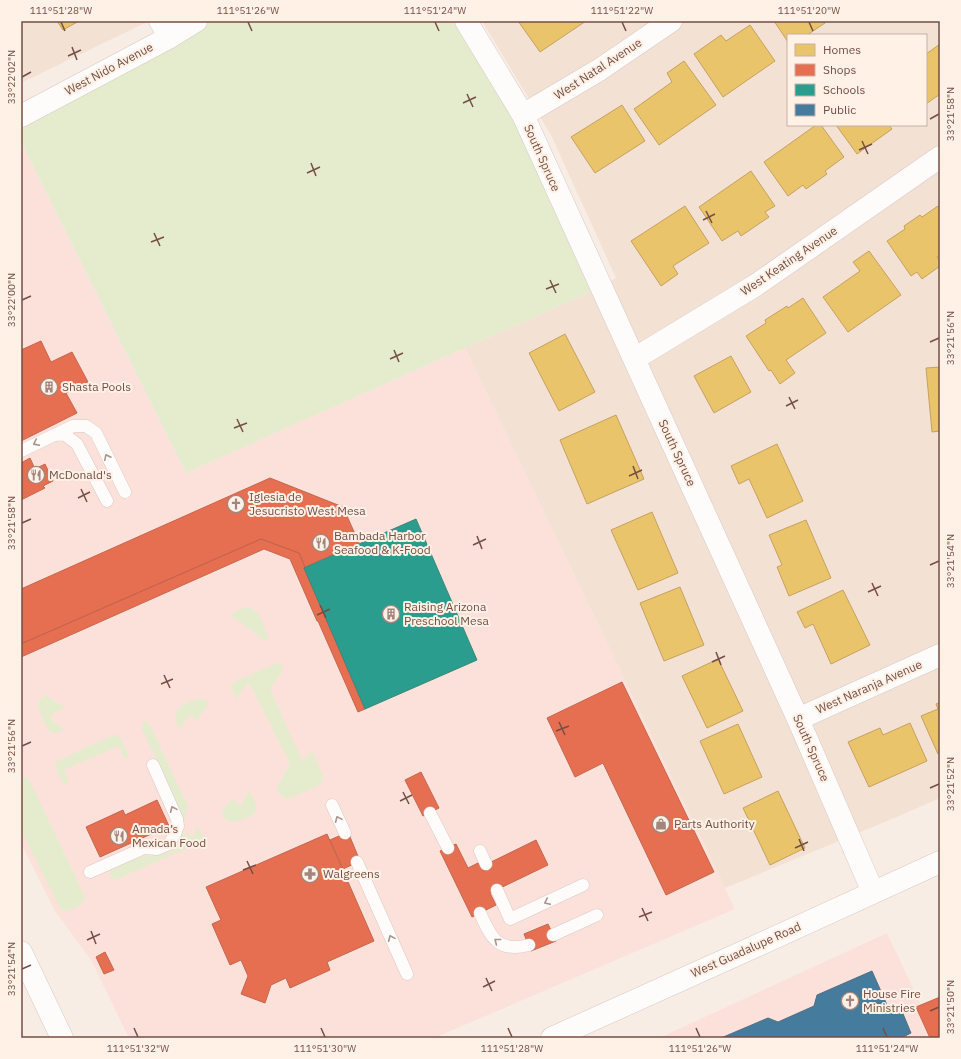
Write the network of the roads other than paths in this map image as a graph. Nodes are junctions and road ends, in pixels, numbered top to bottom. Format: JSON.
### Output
{"nodes":[{"id":1,"x":196,"y":21,"type":"edge"},
{"id":2,"x":466,"y":21,"type":"edge"},
{"id":3,"x":671,"y":21,"type":"edge"},
{"id":4,"x":165,"y":29,"type":"edge"},
{"id":5,"x":523,"y":115,"type":"junction"},
{"id":6,"x":21,"y":116,"type":"edge"},
{"id":7,"x":940,"y":157,"type":"edge"},
{"id":8,"x":634,"y":359,"type":"junction"},
{"id":9,"x":52,"y":436,"type":"junction"},
{"id":10,"x":21,"y":451,"type":"edge"},
{"id":11,"x":125,"y":492,"type":"dead end"},
{"id":12,"x":107,"y":501,"type":"dead end"},
{"id":13,"x":940,"y":655,"type":"edge"},
{"id":14,"x":798,"y":719,"type":"junction"},
{"id":15,"x":153,"y":765,"type":"dead end"},
{"id":16,"x":332,"y":805,"type":"dead end"},
{"id":17,"x":432,"y":817,"type":"dead end"},
{"id":18,"x":345,"y":833,"type":"dead end"},
{"id":19,"x":448,"y":848,"type":"dead end"},
{"id":20,"x":480,"y":851,"type":"dead end"},
{"id":21,"x":357,"y":862,"type":"dead end"},
{"id":22,"x":940,"y":862,"type":"edge"},
{"id":23,"x":486,"y":864,"type":"dead end"},
{"id":24,"x":90,"y":872,"type":"dead end"},
{"id":25,"x":583,"y":885,"type":"dead end"},
{"id":26,"x":497,"y":890,"type":"dead end"},
{"id":27,"x":873,"y":892,"type":"junction"},
{"id":28,"x":480,"y":913,"type":"dead end"},
{"id":29,"x":597,"y":916,"type":"dead end"},
{"id":30,"x":553,"y":935,"type":"dead end"},
{"id":31,"x":529,"y":945,"type":"dead end"},
{"id":32,"x":21,"y":952,"type":"edge"},
{"id":33,"x":407,"y":974,"type":"dead end"},
{"id":34,"x":62,"y":1038,"type":"edge"},
{"id":35,"x":552,"y":1038,"type":"edge"}],
"edges":[{"from":1,"to":4,"type":"street","name":"West Nido Avenue"},
{"from":2,"to":5,"type":"street","name":"South Spruce"},
{"from":3,"to":5,"type":"street","name":"West Natal Avenue"},
{"from":4,"to":6,"type":"street","name":"West Nido Avenue"},
{"from":5,"to":8,"type":"street","name":"South Spruce"},
{"from":7,"to":8,"type":"street","name":"West Keating Avenue"},
{"from":8,"to":14,"type":"street","name":"South Spruce"},
{"from":9,"to":10,"type":"lane","one_way":true},
{"from":11,"to":9,"type":"lane","one_way":true},
{"from":9,"to":12,"type":"lane"},
{"from":13,"to":14,"type":"street","name":"West Naranja Avenue"},
{"from":14,"to":27,"type":"street","name":"South Spruce"},
{"from":24,"to":15,"type":"lane","one_way":true},
{"from":18,"to":16,"type":"lane","one_way":true},
{"from":17,"to":19,"type":"lane"},
{"from":20,"to":23,"type":"lane"},
{"from":33,"to":21,"type":"lane","one_way":true},
{"from":22,"to":27,"type":"street","name":"West Guadalupe Road"},
{"from":25,"to":26,"type":"lane","one_way":true},
{"from":27,"to":35,"type":"street","name":"West Guadalupe Road"},
{"from":31,"to":28,"type":"lane","one_way":true},
{"from":29,"to":30,"type":"lane"},
{"from":32,"to":34,"type":"street"}]}
